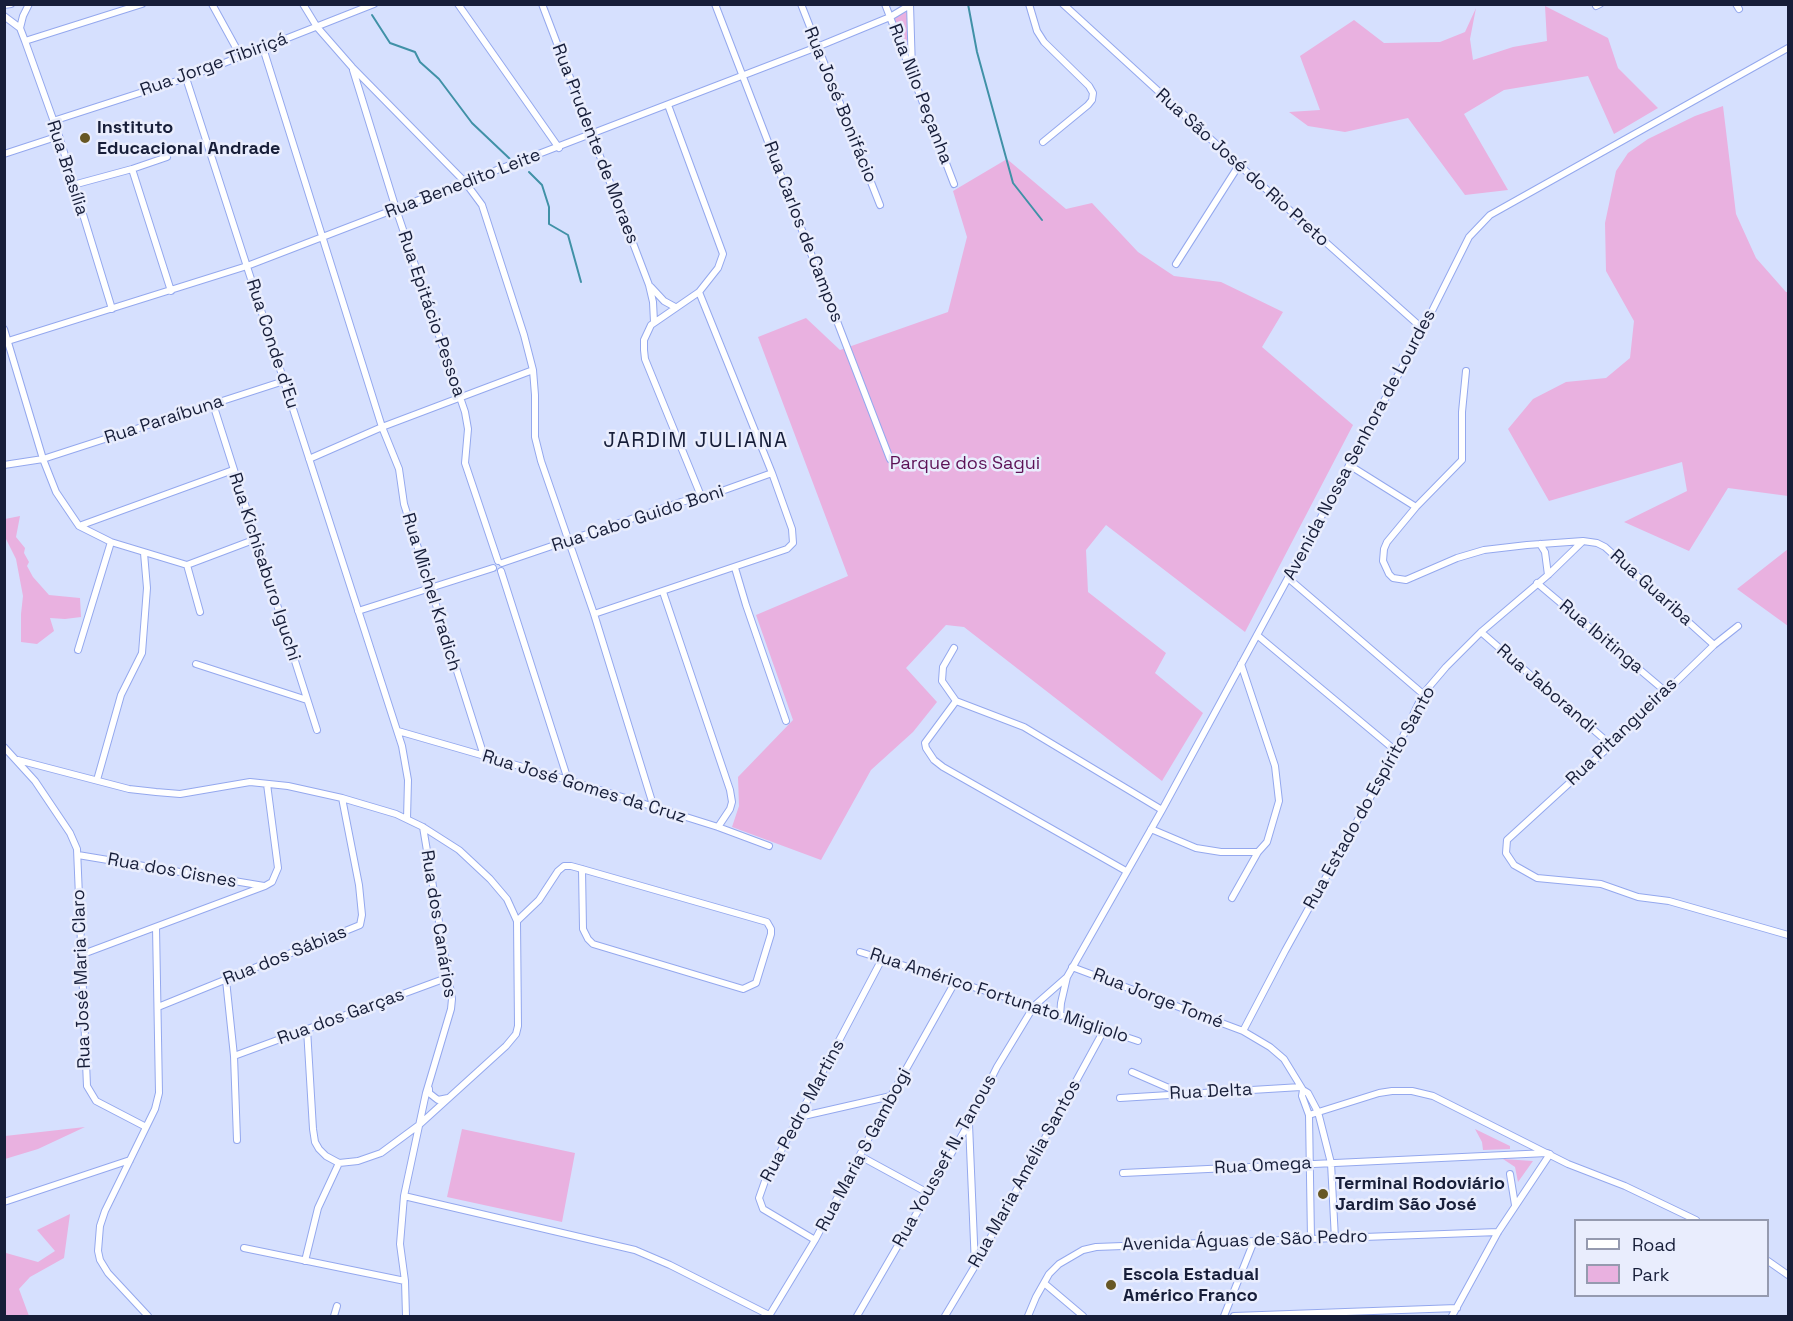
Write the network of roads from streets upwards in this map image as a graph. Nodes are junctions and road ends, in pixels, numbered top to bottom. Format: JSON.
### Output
{"nodes":[{"id":1,"x":11,"y":4,"type":"edge"},
{"id":2,"x":29,"y":4,"type":"edge"},
{"id":3,"x":142,"y":4,"type":"edge"},
{"id":4,"x":212,"y":4,"type":"edge"},
{"id":5,"x":303,"y":4,"type":"edge"},
{"id":6,"x":374,"y":4,"type":"edge"},
{"id":7,"x":458,"y":4,"type":"edge"},
{"id":8,"x":542,"y":4,"type":"edge"},
{"id":9,"x":715,"y":4,"type":"edge"},
{"id":10,"x":801,"y":4,"type":"edge"},
{"id":11,"x":885,"y":4,"type":"edge"},
{"id":12,"x":1029,"y":4,"type":"edge"},
{"id":13,"x":1063,"y":4,"type":"edge"},
{"id":14,"x":4,"y":5,"type":"edge"},
{"id":15,"x":910,"y":5,"type":"edge"},
{"id":16,"x":4,"y":16,"type":"edge"},
{"id":17,"x":890,"y":17,"type":"junction"},
{"id":18,"x":317,"y":27,"type":"junction"},
{"id":19,"x":20,"y":28,"type":"junction"},
{"id":20,"x":25,"y":41,"type":"junction"},
{"id":21,"x":817,"y":47,"type":"junction"},
{"id":22,"x":262,"y":48,"type":"junction"},
{"id":23,"x":1788,"y":48,"type":"edge"},
{"id":24,"x":240,"y":55,"type":"junction"},
{"id":25,"x":352,"y":67,"type":"junction"},
{"id":26,"x":742,"y":76,"type":"junction"},
{"id":27,"x":913,"y":76,"type":"junction"},
{"id":28,"x":186,"y":78,"type":"junction"},
{"id":29,"x":668,"y":105,"type":"junction"},
{"id":30,"x":53,"y":121,"type":"junction"},
{"id":31,"x":592,"y":134,"type":"junction"},
{"id":32,"x":59,"y":136,"type":"junction"},
{"id":33,"x":1043,"y":142,"type":"dead end"},
{"id":34,"x":559,"y":148,"type":"junction"},
{"id":35,"x":4,"y":154,"type":"edge"},
{"id":36,"x":167,"y":157,"type":"dead end"},
{"id":37,"x":1239,"y":165,"type":"junction"},
{"id":38,"x":132,"y":169,"type":"junction"},
{"id":39,"x":465,"y":182,"type":"junction"},
{"id":40,"x":954,"y":184,"type":"dead end"},
{"id":41,"x":73,"y":185,"type":"junction"},
{"id":42,"x":880,"y":205,"type":"dead end"},
{"id":43,"x":396,"y":209,"type":"junction"},
{"id":44,"x":322,"y":238,"type":"junction"},
{"id":45,"x":1176,"y":264,"type":"dead end"},
{"id":46,"x":247,"y":266,"type":"junction"},
{"id":47,"x":649,"y":285,"type":"junction"},
{"id":48,"x":171,"y":291,"type":"junction"},
{"id":49,"x":699,"y":292,"type":"junction"},
{"id":50,"x":675,"y":307,"type":"junction"},
{"id":51,"x":112,"y":309,"type":"junction"},
{"id":52,"x":654,"y":322,"type":"junction"},
{"id":53,"x":1423,"y":329,"type":"junction"},
{"id":54,"x":4,"y":330,"type":"edge"},
{"id":55,"x":8,"y":341,"type":"junction"},
{"id":56,"x":533,"y":370,"type":"junction"},
{"id":57,"x":1466,"y":371,"type":"dead end"},
{"id":58,"x":284,"y":381,"type":"junction"},
{"id":59,"x":459,"y":397,"type":"junction"},
{"id":60,"x":213,"y":404,"type":"junction"},
{"id":61,"x":382,"y":427,"type":"junction"},
{"id":62,"x":43,"y":459,"type":"junction"},
{"id":63,"x":309,"y":459,"type":"junction"},
{"id":64,"x":890,"y":459,"type":"dead end"},
{"id":65,"x":4,"y":465,"type":"edge"},
{"id":66,"x":1349,"y":465,"type":"junction"},
{"id":67,"x":232,"y":470,"type":"junction"},
{"id":68,"x":772,"y":473,"type":"junction"},
{"id":69,"x":701,"y":496,"type":"junction"},
{"id":70,"x":1416,"y":507,"type":"junction"},
{"id":71,"x":79,"y":526,"type":"junction"},
{"id":72,"x":256,"y":538,"type":"junction"},
{"id":73,"x":1583,"y":541,"type":"junction"},
{"id":74,"x":111,"y":542,"type":"junction"},
{"id":75,"x":568,"y":542,"type":"junction"},
{"id":76,"x":1540,"y":544,"type":"junction"},
{"id":77,"x":144,"y":553,"type":"junction"},
{"id":78,"x":500,"y":562,"type":"junction"},
{"id":79,"x":187,"y":565,"type":"junction"},
{"id":80,"x":735,"y":567,"type":"junction"},
{"id":81,"x":493,"y":568,"type":"junction"},
{"id":82,"x":501,"y":571,"type":"junction"},
{"id":83,"x":1548,"y":574,"type":"junction"},
{"id":84,"x":1288,"y":578,"type":"junction"},
{"id":85,"x":1537,"y":583,"type":"junction"},
{"id":86,"x":429,"y":589,"type":"junction"},
{"id":87,"x":663,"y":592,"type":"junction"},
{"id":88,"x":358,"y":611,"type":"junction"},
{"id":89,"x":200,"y":612,"type":"dead end"},
{"id":90,"x":594,"y":614,"type":"junction"},
{"id":91,"x":1738,"y":626,"type":"dead end"},
{"id":92,"x":1481,"y":632,"type":"junction"},
{"id":93,"x":1257,"y":635,"type":"junction"},
{"id":94,"x":1714,"y":645,"type":"junction"},
{"id":95,"x":954,"y":648,"type":"dead end"},
{"id":96,"x":78,"y":650,"type":"dead end"},
{"id":97,"x":196,"y":664,"type":"dead end"},
{"id":98,"x":1241,"y":664,"type":"junction"},
{"id":99,"x":1665,"y":692,"type":"junction"},
{"id":100,"x":1424,"y":694,"type":"junction"},
{"id":101,"x":308,"y":700,"type":"junction"},
{"id":102,"x":956,"y":701,"type":"junction"},
{"id":103,"x":786,"y":722,"type":"dead end"},
{"id":104,"x":317,"y":730,"type":"dead end"},
{"id":105,"x":398,"y":731,"type":"junction"},
{"id":106,"x":1611,"y":745,"type":"junction"},
{"id":107,"x":4,"y":747,"type":"edge"},
{"id":108,"x":1396,"y":751,"type":"junction"},
{"id":109,"x":484,"y":756,"type":"junction"},
{"id":110,"x":18,"y":760,"type":"junction"},
{"id":111,"x":97,"y":780,"type":"junction"},
{"id":112,"x":568,"y":780,"type":"junction"},
{"id":113,"x":267,"y":784,"type":"junction"},
{"id":114,"x":342,"y":798,"type":"junction"},
{"id":115,"x":654,"y":808,"type":"junction"},
{"id":116,"x":1162,"y":810,"type":"junction"},
{"id":117,"x":407,"y":819,"type":"junction"},
{"id":118,"x":423,"y":827,"type":"junction"},
{"id":119,"x":718,"y":827,"type":"junction"},
{"id":120,"x":1151,"y":829,"type":"junction"},
{"id":121,"x":769,"y":846,"type":"dead end"},
{"id":122,"x":1258,"y":852,"type":"junction"},
{"id":123,"x":78,"y":855,"type":"junction"},
{"id":124,"x":582,"y":868,"type":"junction"},
{"id":125,"x":1126,"y":871,"type":"junction"},
{"id":126,"x":265,"y":886,"type":"junction"},
{"id":127,"x":1232,"y":898,"type":"dead end"},
{"id":128,"x":517,"y":921,"type":"junction"},
{"id":129,"x":156,"y":927,"type":"junction"},
{"id":130,"x":1788,"y":936,"type":"edge"},
{"id":131,"x":860,"y":952,"type":"dead end"},
{"id":132,"x":83,"y":954,"type":"junction"},
{"id":133,"x":882,"y":959,"type":"junction"},
{"id":134,"x":1072,"y":968,"type":"junction"},
{"id":135,"x":449,"y":977,"type":"junction"},
{"id":136,"x":1067,"y":977,"type":"junction"},
{"id":137,"x":226,"y":980,"type":"junction"},
{"id":138,"x":955,"y":982,"type":"junction"},
{"id":139,"x":1034,"y":1006,"type":"junction"},
{"id":140,"x":158,"y":1007,"type":"junction"},
{"id":141,"x":1060,"y":1016,"type":"junction"},
{"id":142,"x":306,"y":1029,"type":"junction"},
{"id":143,"x":1104,"y":1030,"type":"junction"},
{"id":144,"x":1243,"y":1031,"type":"junction"},
{"id":145,"x":1138,"y":1041,"type":"dead end"},
{"id":146,"x":234,"y":1056,"type":"junction"},
{"id":147,"x":1132,"y":1072,"type":"dead end"},
{"id":148,"x":429,"y":1085,"type":"junction"},
{"id":149,"x":1302,"y":1088,"type":"junction"},
{"id":150,"x":1181,"y":1093,"type":"junction"},
{"id":151,"x":891,"y":1096,"type":"junction"},
{"id":152,"x":449,"y":1098,"type":"junction"},
{"id":153,"x":1120,"y":1098,"type":"dead end"},
{"id":154,"x":1318,"y":1112,"type":"junction"},
{"id":155,"x":1309,"y":1116,"type":"junction"},
{"id":156,"x":799,"y":1117,"type":"junction"},
{"id":157,"x":969,"y":1123,"type":"junction"},
{"id":158,"x":419,"y":1125,"type":"junction"},
{"id":159,"x":146,"y":1127,"type":"junction"},
{"id":160,"x":237,"y":1140,"type":"dead end"},
{"id":161,"x":1548,"y":1154,"type":"junction"},
{"id":162,"x":860,"y":1156,"type":"junction"},
{"id":163,"x":130,"y":1160,"type":"junction"},
{"id":164,"x":339,"y":1163,"type":"junction"},
{"id":165,"x":1309,"y":1163,"type":"junction"},
{"id":166,"x":1331,"y":1163,"type":"junction"},
{"id":167,"x":1123,"y":1173,"type":"dead end"},
{"id":168,"x":1510,"y":1174,"type":"dead end"},
{"id":169,"x":928,"y":1193,"type":"junction"},
{"id":170,"x":404,"y":1196,"type":"junction"},
{"id":171,"x":4,"y":1202,"type":"edge"},
{"id":172,"x":1515,"y":1206,"type":"junction"},
{"id":173,"x":1692,"y":1219,"type":"edge"},
{"id":174,"x":1498,"y":1232,"type":"junction"},
{"id":175,"x":1311,"y":1239,"type":"junction"},
{"id":176,"x":1335,"y":1239,"type":"junction"},
{"id":177,"x":815,"y":1240,"type":"junction"},
{"id":178,"x":1254,"y":1241,"type":"junction"},
{"id":179,"x":244,"y":1248,"type":"dead end"},
{"id":180,"x":304,"y":1261,"type":"junction"},
{"id":181,"x":1769,"y":1262,"type":"edge"},
{"id":182,"x":975,"y":1266,"type":"junction"},
{"id":183,"x":1788,"y":1275,"type":"edge"},
{"id":184,"x":405,"y":1281,"type":"junction"},
{"id":185,"x":1044,"y":1283,"type":"junction"},
{"id":186,"x":337,"y":1306,"type":"dead end"},
{"id":187,"x":1457,"y":1308,"type":"junction"},
{"id":188,"x":769,"y":1316,"type":"edge"},
{"id":189,"x":148,"y":1317,"type":"edge"},
{"id":190,"x":334,"y":1317,"type":"edge"},
{"id":191,"x":406,"y":1317,"type":"edge"},
{"id":192,"x":856,"y":1317,"type":"edge"},
{"id":193,"x":945,"y":1317,"type":"edge"},
{"id":194,"x":1028,"y":1317,"type":"edge"},
{"id":195,"x":1083,"y":1317,"type":"edge"},
{"id":196,"x":1224,"y":1317,"type":"edge"},
{"id":197,"x":1234,"y":1317,"type":"edge"},
{"id":198,"x":1452,"y":1317,"type":"edge"}],
"edges":[{"from":1,"to":14,"type":"street"},
{"from":2,"to":19,"type":"street"},
{"from":3,"to":20,"type":"street"},
{"from":4,"to":24,"type":"street"},
{"from":5,"to":18,"type":"street"},
{"from":6,"to":18,"type":"street","name":"Rua Jorge Tibiriçá"},
{"from":7,"to":34,"type":"street"},
{"from":8,"to":31,"type":"street","name":"Rua Prudente de Moraes"},
{"from":9,"to":26,"type":"street","name":"Rua Carlos de Campos"},
{"from":10,"to":21,"type":"street","name":"Rua José Bonifácio"},
{"from":11,"to":17,"type":"street","name":"Rua Nilo Peçanha"},
{"from":12,"to":33,"type":"street"},
{"from":13,"to":37,"type":"street","name":"Rua São José do Rio Preto"},
{"from":15,"to":17,"type":"street","name":"Rua Benedito Leite"},
{"from":15,"to":27,"type":"street"},
{"from":16,"to":19,"type":"street"},
{"from":17,"to":21,"type":"street","name":"Rua Benedito Leite"},
{"from":17,"to":27,"type":"street","name":"Rua Nilo Peçanha"},
{"from":18,"to":22,"type":"street","name":"Rua Jorge Tibiriçá"},
{"from":18,"to":25,"type":"street"},
{"from":19,"to":20,"type":"street","name":"Rua Brasília"},
{"from":20,"to":30,"type":"street","name":"Rua Brasília"},
{"from":21,"to":26,"type":"street","name":"Rua Benedito Leite"},
{"from":21,"to":42,"type":"street","name":"Rua José Bonifácio"},
{"from":22,"to":24,"type":"street","name":"Rua Jorge Tibiriçá"},
{"from":22,"to":44,"type":"street","name":"Rua Michel Kradich"},
{"from":23,"to":53,"type":"street","name":"Avenida Nossa Senhora de Lourdes"},
{"from":24,"to":28,"type":"street","name":"Rua Jorge Tibiriçá"},
{"from":25,"to":39,"type":"street"},
{"from":25,"to":43,"type":"street","name":"Rua Epitácio Pessoa"},
{"from":26,"to":29,"type":"street","name":"Rua Benedito Leite"},
{"from":26,"to":64,"type":"street","name":"Rua Carlos de Campos"},
{"from":27,"to":40,"type":"street","name":"Rua Nilo Peçanha"},
{"from":28,"to":30,"type":"street","name":"Rua Jorge Tibiriçá"},
{"from":28,"to":46,"type":"street","name":"Rua Conde d'Eu"},
{"from":29,"to":31,"type":"street","name":"Rua Benedito Leite"},
{"from":29,"to":49,"type":"street"},
{"from":30,"to":32,"type":"street","name":"Rua Brasília"},
{"from":31,"to":34,"type":"street","name":"Rua Benedito Leite"},
{"from":31,"to":47,"type":"street","name":"Rua Prudente de Moraes"},
{"from":32,"to":35,"type":"street"},
{"from":32,"to":41,"type":"street","name":"Rua Brasília"},
{"from":34,"to":39,"type":"street","name":"Rua Benedito Leite"},
{"from":36,"to":38,"type":"street"},
{"from":37,"to":45,"type":"street"},
{"from":37,"to":53,"type":"street","name":"Rua São José do Rio Preto"},
{"from":38,"to":41,"type":"street"},
{"from":38,"to":48,"type":"street"},
{"from":39,"to":43,"type":"street","name":"Rua Benedito Leite"},
{"from":39,"to":56,"type":"street"},
{"from":41,"to":51,"type":"street","name":"Rua Brasília"},
{"from":43,"to":44,"type":"street","name":"Rua Benedito Leite"},
{"from":43,"to":59,"type":"street","name":"Rua Epitácio Pessoa"},
{"from":44,"to":46,"type":"street","name":"Rua Benedito Leite"},
{"from":44,"to":61,"type":"street","name":"Rua Michel Kradich"},
{"from":46,"to":48,"type":"street","name":"Rua Benedito Leite"},
{"from":46,"to":58,"type":"street","name":"Rua Conde d'Eu"},
{"from":47,"to":50,"type":"street","name":"Rua Prudente de Moraes"},
{"from":47,"to":52,"type":"street","name":"Rua Prudente de Moraes"},
{"from":48,"to":51,"type":"street","name":"Rua Benedito Leite"},
{"from":49,"to":50,"type":"street"},
{"from":49,"to":68,"type":"street"},
{"from":50,"to":52,"type":"street"},
{"from":51,"to":55,"type":"street","name":"Rua Benedito Leite"},
{"from":52,"to":69,"type":"street"},
{"from":53,"to":66,"type":"street","name":"Avenida Nossa Senhora de Lourdes"},
{"from":54,"to":55,"type":"street"},
{"from":55,"to":62,"type":"street"},
{"from":56,"to":59,"type":"street"},
{"from":56,"to":75,"type":"street"},
{"from":57,"to":70,"type":"street"},
{"from":58,"to":60,"type":"street","name":"Rua Paraíbuna"},
{"from":58,"to":63,"type":"street","name":"Rua Conde d'Eu"},
{"from":59,"to":61,"type":"street"},
{"from":59,"to":78,"type":"street","name":"Rua Epitácio Pessoa"},
{"from":60,"to":62,"type":"street","name":"Rua Paraíbuna"},
{"from":60,"to":67,"type":"street","name":"Rua Kichisaburo Iguchi"},
{"from":61,"to":63,"type":"street"},
{"from":61,"to":86,"type":"street","name":"Rua Michel Kradich"},
{"from":62,"to":65,"type":"street","name":"Rua Paraíbuna"},
{"from":62,"to":71,"type":"street"},
{"from":63,"to":88,"type":"street","name":"Rua Conde d'Eu"},
{"from":66,"to":70,"type":"street"},
{"from":66,"to":84,"type":"street","name":"Avenida Nossa Senhora de Lourdes"},
{"from":67,"to":71,"type":"street"},
{"from":67,"to":72,"type":"street","name":"Rua Kichisaburo Iguchi"},
{"from":68,"to":69,"type":"street","name":"Rua Cabo Guido Boni"},
{"from":68,"to":80,"type":"street"},
{"from":69,"to":75,"type":"street","name":"Rua Cabo Guido Boni"},
{"from":70,"to":76,"type":"street"},
{"from":71,"to":74,"type":"street"},
{"from":72,"to":79,"type":"street"},
{"from":72,"to":101,"type":"street","name":"Rua Kichisaburo Iguchi"},
{"from":73,"to":76,"type":"street"},
{"from":73,"to":83,"type":"street","name":"Rua Estado do Espírito Santo"},
{"from":73,"to":94,"type":"street","name":"Rua Guariba"},
{"from":74,"to":77,"type":"street"},
{"from":74,"to":96,"type":"street"},
{"from":75,"to":78,"type":"street","name":"Rua Cabo Guido Boni"},
{"from":75,"to":90,"type":"street"},
{"from":76,"to":83,"type":"street"},
{"from":77,"to":79,"type":"street"},
{"from":77,"to":111,"type":"street"},
{"from":78,"to":81,"type":"street"},
{"from":78,"to":82,"type":"street"},
{"from":79,"to":89,"type":"street"},
{"from":80,"to":87,"type":"street"},
{"from":80,"to":103,"type":"street"},
{"from":81,"to":82,"type":"street"},
{"from":81,"to":86,"type":"street"},
{"from":82,"to":112,"type":"street"},
{"from":83,"to":85,"type":"street","name":"Rua Estado do Espírito Santo"},
{"from":84,"to":93,"type":"street","name":"Avenida Nossa Senhora de Lourdes"},
{"from":84,"to":100,"type":"street"},
{"from":85,"to":92,"type":"street","name":"Rua Estado do Espírito Santo"},
{"from":85,"to":99,"type":"street","name":"Rua Ibitinga"},
{"from":86,"to":88,"type":"street"},
{"from":86,"to":109,"type":"street","name":"Rua Michel Kradich"},
{"from":87,"to":90,"type":"street"},
{"from":87,"to":119,"type":"street"},
{"from":88,"to":105,"type":"street","name":"Rua Conde d'Eu"},
{"from":90,"to":115,"type":"street"},
{"from":91,"to":94,"type":"street","name":"Rua Pitangueiras"},
{"from":92,"to":100,"type":"street","name":"Rua Estado do Espírito Santo"},
{"from":92,"to":106,"type":"street","name":"Rua Jaborandi"},
{"from":93,"to":98,"type":"street","name":"Avenida Nossa Senhora de Lourdes"},
{"from":93,"to":108,"type":"street"},
{"from":94,"to":99,"type":"street","name":"Rua Pitangueiras"},
{"from":95,"to":102,"type":"street"},
{"from":97,"to":101,"type":"street"},
{"from":98,"to":116,"type":"street","name":"Avenida Nossa Senhora de Lourdes"},
{"from":98,"to":122,"type":"street"},
{"from":99,"to":106,"type":"street","name":"Rua Pitangueiras"},
{"from":100,"to":108,"type":"street","name":"Rua Estado do Espírito Santo"},
{"from":101,"to":104,"type":"street","name":"Rua Kichisaburo Iguchi"},
{"from":102,"to":116,"type":"street"},
{"from":102,"to":125,"type":"street"},
{"from":105,"to":109,"type":"street","name":"Rua José Gomes da Cruz"},
{"from":105,"to":117,"type":"street","name":"Rua Conde d'Eu"},
{"from":106,"to":130,"type":"street","name":"Rua Pitangueiras"},
{"from":107,"to":110,"type":"street","name":"Rua José Maria Claro"},
{"from":108,"to":144,"type":"street","name":"Rua Estado do Espírito Santo"},
{"from":109,"to":112,"type":"street","name":"Rua José Gomes da Cruz"},
{"from":110,"to":111,"type":"street"},
{"from":110,"to":123,"type":"street","name":"Rua José Maria Claro"},
{"from":111,"to":113,"type":"street"},
{"from":112,"to":115,"type":"street","name":"Rua José Gomes da Cruz"},
{"from":113,"to":114,"type":"street"},
{"from":113,"to":126,"type":"street"},
{"from":114,"to":117,"type":"street"},
{"from":114,"to":137,"type":"street","name":"Rua dos Sábias"},
{"from":115,"to":119,"type":"street","name":"Rua José Gomes da Cruz"},
{"from":116,"to":120,"type":"street","name":"Avenida Nossa Senhora de Lourdes"},
{"from":117,"to":118,"type":"street"},
{"from":118,"to":128,"type":"street"},
{"from":118,"to":135,"type":"street","name":"Rua dos Canários"},
{"from":119,"to":121,"type":"street","name":"Rua José Gomes da Cruz"},
{"from":120,"to":122,"type":"street"},
{"from":120,"to":125,"type":"street","name":"Avenida Nossa Senhora de Lourdes"},
{"from":122,"to":127,"type":"street"},
{"from":123,"to":126,"type":"street","name":"Rua dos Cisnes"},
{"from":123,"to":132,"type":"street","name":"Rua José Maria Claro"},
{"from":124,"to":124,"type":"street"},
{"from":124,"to":128,"type":"street"},
{"from":125,"to":134,"type":"street","name":"Avenida Nossa Senhora de Lourdes"},
{"from":126,"to":129,"type":"street"},
{"from":128,"to":152,"type":"street"},
{"from":129,"to":132,"type":"street"},
{"from":129,"to":140,"type":"street"},
{"from":131,"to":133,"type":"street","name":"Rua Américo Fortunato Migliolo"},
{"from":132,"to":159,"type":"street","name":"Rua José Maria Claro"},
{"from":133,"to":138,"type":"street","name":"Rua Américo Fortunato Migliolo"},
{"from":133,"to":156,"type":"street","name":"Rua Pedro Martins"},
{"from":134,"to":136,"type":"street","name":"Avenida Nossa Senhora de Lourdes"},
{"from":134,"to":144,"type":"street","name":"Rua Jorge Tomé"},
{"from":135,"to":142,"type":"street","name":"Rua dos Garças"},
{"from":135,"to":148,"type":"street","name":"Rua dos Canários"},
{"from":136,"to":139,"type":"street","name":"Rua Youssef N. Tanous"},
{"from":136,"to":141,"type":"street"},
{"from":137,"to":140,"type":"street","name":"Rua dos Sábias"},
{"from":137,"to":146,"type":"street"},
{"from":138,"to":139,"type":"street","name":"Rua Américo Fortunato Migliolo"},
{"from":138,"to":151,"type":"street","name":"Rua Maria S Gambogi"},
{"from":139,"to":141,"type":"street","name":"Rua Américo Fortunato Migliolo"},
{"from":139,"to":157,"type":"street","name":"Rua Youssef N. Tanous"},
{"from":140,"to":159,"type":"street"},
{"from":141,"to":143,"type":"street","name":"Rua Américo Fortunato Migliolo"},
{"from":142,"to":146,"type":"street","name":"Rua dos Garças"},
{"from":142,"to":164,"type":"street"},
{"from":143,"to":145,"type":"street","name":"Rua Américo Fortunato Migliolo"},
{"from":143,"to":182,"type":"street","name":"Rua Maria Amélia Santos"},
{"from":144,"to":149,"type":"street","name":"Rua Jorge Tomé"},
{"from":146,"to":160,"type":"street"},
{"from":147,"to":150,"type":"street"},
{"from":148,"to":152,"type":"street"},
{"from":148,"to":158,"type":"street","name":"Rua dos Canários"},
{"from":149,"to":150,"type":"street","name":"Rua Delta"},
{"from":149,"to":154,"type":"street","name":"Rua Jorge Tomé"},
{"from":149,"to":155,"type":"street"},
{"from":150,"to":153,"type":"street","name":"Rua Delta"},
{"from":151,"to":156,"type":"street"},
{"from":151,"to":162,"type":"street","name":"Rua Maria S Gambogi"},
{"from":152,"to":158,"type":"street"},
{"from":154,"to":155,"type":"street"},
{"from":154,"to":161,"type":"street"},
{"from":154,"to":166,"type":"street","name":"Rua Jorge Tomé"},
{"from":155,"to":165,"type":"street"},
{"from":156,"to":177,"type":"street","name":"Rua Pedro Martins"},
{"from":157,"to":169,"type":"street","name":"Rua Youssef N. Tanous"},
{"from":157,"to":182,"type":"street"},
{"from":158,"to":164,"type":"street"},
{"from":158,"to":170,"type":"street","name":"Rua dos Canários"},
{"from":159,"to":163,"type":"street"},
{"from":161,"to":166,"type":"street","name":"Rua Omega"},
{"from":161,"to":172,"type":"street"},
{"from":161,"to":173,"type":"street"},
{"from":162,"to":169,"type":"street"},
{"from":162,"to":177,"type":"street","name":"Rua Maria S Gambogi"},
{"from":163,"to":171,"type":"street"},
{"from":163,"to":189,"type":"street"},
{"from":164,"to":180,"type":"street"},
{"from":165,"to":166,"type":"street","name":"Rua Omega"},
{"from":165,"to":167,"type":"street","name":"Rua Omega"},
{"from":165,"to":175,"type":"street"},
{"from":166,"to":176,"type":"street","name":"Rua Jorge Tomé"},
{"from":168,"to":172,"type":"street"},
{"from":169,"to":192,"type":"street","name":"Rua Youssef N. Tanous"},
{"from":170,"to":184,"type":"street","name":"Rua dos Canários"},
{"from":170,"to":188,"type":"street"},
{"from":172,"to":174,"type":"street"},
{"from":174,"to":176,"type":"street","name":"Avenida Águas de São Pedro"},
{"from":174,"to":187,"type":"street"},
{"from":175,"to":176,"type":"street","name":"Avenida Águas de São Pedro"},
{"from":175,"to":178,"type":"street","name":"Avenida Águas de São Pedro"},
{"from":177,"to":188,"type":"street","name":"Rua Maria S Gambogi"},
{"from":178,"to":185,"type":"street","name":"Avenida Águas de São Pedro"},
{"from":178,"to":196,"type":"street"},
{"from":179,"to":180,"type":"street"},
{"from":180,"to":184,"type":"street"},
{"from":181,"to":183,"type":"street"},
{"from":182,"to":193,"type":"street","name":"Rua Maria Amélia Santos"},
{"from":184,"to":191,"type":"street","name":"Rua dos Canários"},
{"from":185,"to":194,"type":"street","name":"Avenida Águas de São Pedro"},
{"from":185,"to":195,"type":"street"},
{"from":186,"to":190,"type":"street"},
{"from":187,"to":197,"type":"street"},
{"from":187,"to":198,"type":"street"}]}
